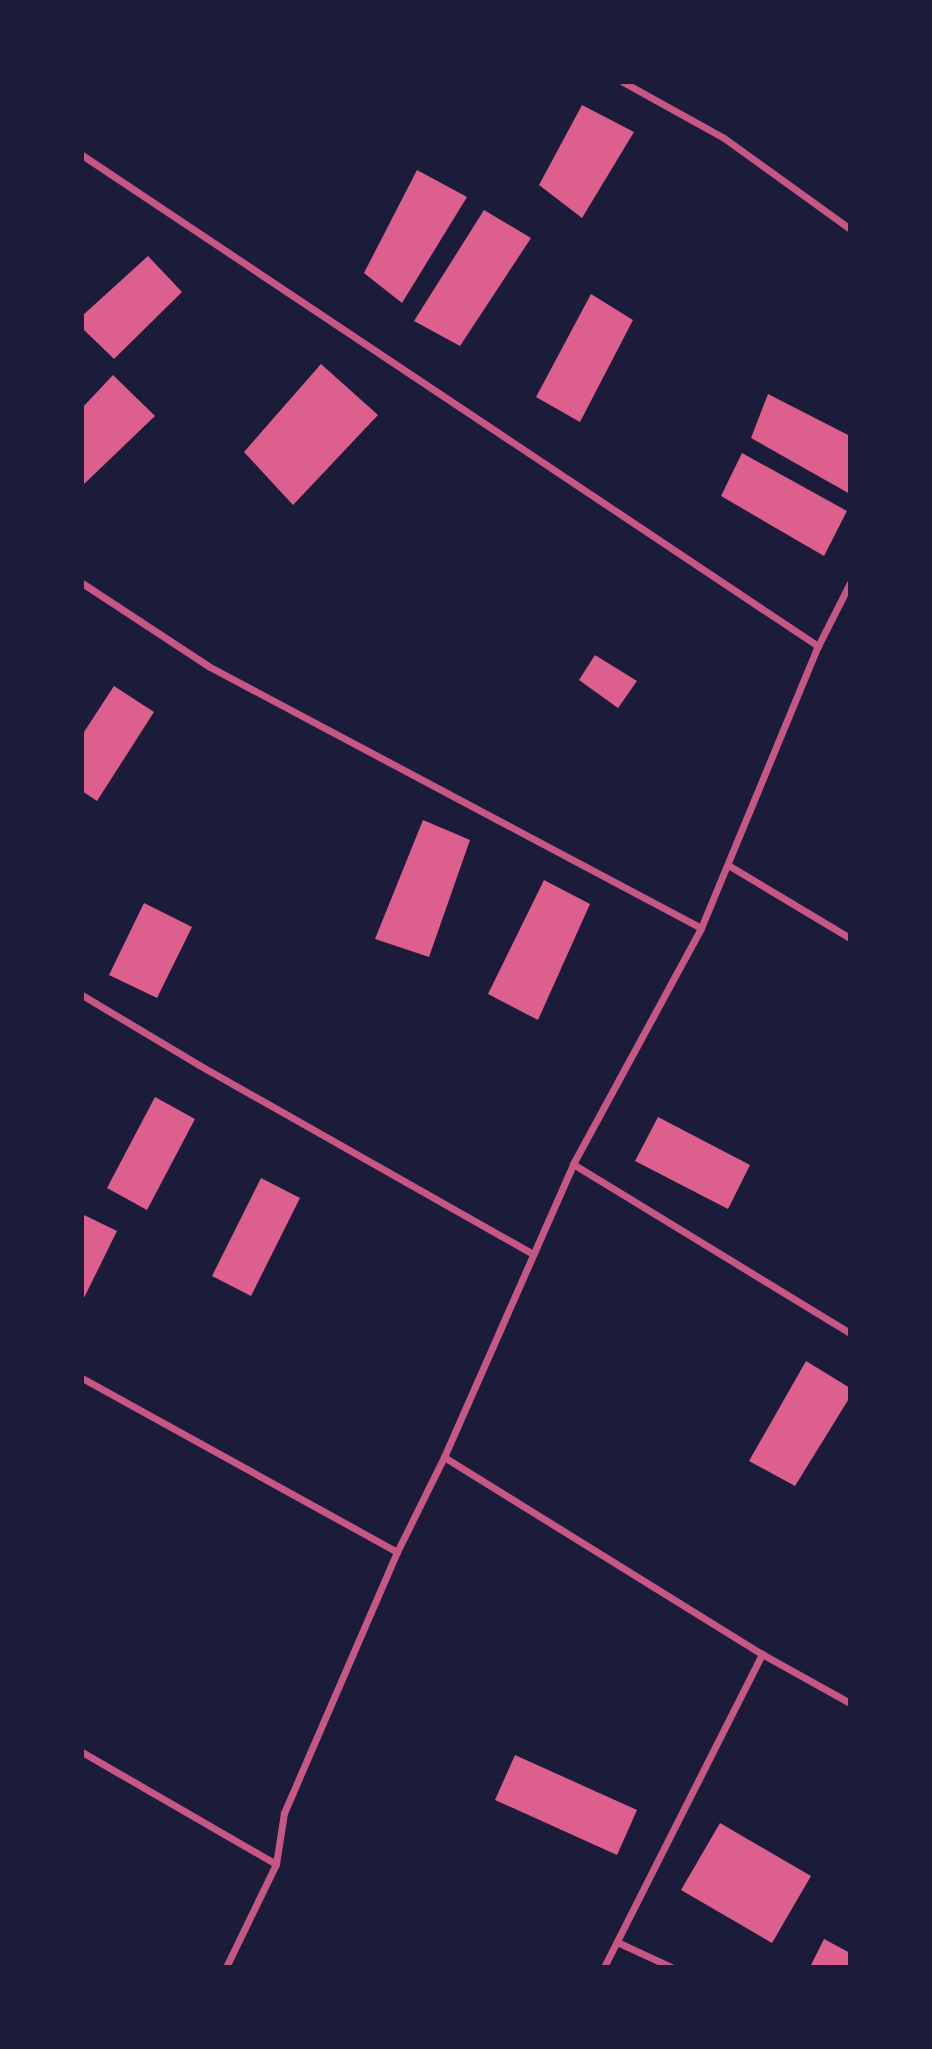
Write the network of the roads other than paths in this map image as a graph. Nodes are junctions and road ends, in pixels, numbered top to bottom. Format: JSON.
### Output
{"nodes":[{"id":1,"x":623,"y":82,"type":"edge"},
{"id":2,"x":82,"y":155,"type":"edge"},
{"id":3,"x":850,"y":229,"type":"edge"},
{"id":4,"x":82,"y":583,"type":"edge"},
{"id":5,"x":850,"y":583,"type":"edge"},
{"id":6,"x":818,"y":646,"type":"junction"},
{"id":7,"x":728,"y":865,"type":"junction"},
{"id":8,"x":701,"y":928,"type":"junction"},
{"id":9,"x":850,"y":938,"type":"edge"},
{"id":10,"x":82,"y":995,"type":"edge"},
{"id":11,"x":573,"y":1164,"type":"junction"},
{"id":12,"x":533,"y":1254,"type":"junction"},
{"id":13,"x":850,"y":1333,"type":"edge"},
{"id":14,"x":82,"y":1378,"type":"edge"},
{"id":15,"x":444,"y":1457,"type":"junction"},
{"id":16,"x":397,"y":1552,"type":"junction"},
{"id":17,"x":762,"y":1654,"type":"junction"},
{"id":18,"x":850,"y":1703,"type":"edge"},
{"id":19,"x":82,"y":1752,"type":"edge"},
{"id":20,"x":276,"y":1864,"type":"junction"},
{"id":21,"x":617,"y":1942,"type":"junction"},
{"id":22,"x":226,"y":1967,"type":"edge"},
{"id":23,"x":604,"y":1967,"type":"edge"},
{"id":24,"x":671,"y":1967,"type":"edge"}],
"edges":[{"from":1,"to":3,"type":"street"},
{"from":2,"to":6,"type":"street"},
{"from":4,"to":8,"type":"street"},
{"from":5,"to":6,"type":"street"},
{"from":6,"to":7,"type":"street"},
{"from":7,"to":8,"type":"street"},
{"from":7,"to":9,"type":"street"},
{"from":8,"to":11,"type":"street"},
{"from":10,"to":12,"type":"street"},
{"from":11,"to":12,"type":"street"},
{"from":11,"to":13,"type":"street"},
{"from":12,"to":15,"type":"street"},
{"from":14,"to":16,"type":"street"},
{"from":15,"to":16,"type":"street"},
{"from":15,"to":17,"type":"street"},
{"from":16,"to":20,"type":"street"},
{"from":17,"to":18,"type":"street"},
{"from":17,"to":21,"type":"street"},
{"from":19,"to":20,"type":"street"},
{"from":20,"to":22,"type":"street"},
{"from":21,"to":23,"type":"street"},
{"from":21,"to":24,"type":"street"}]}
